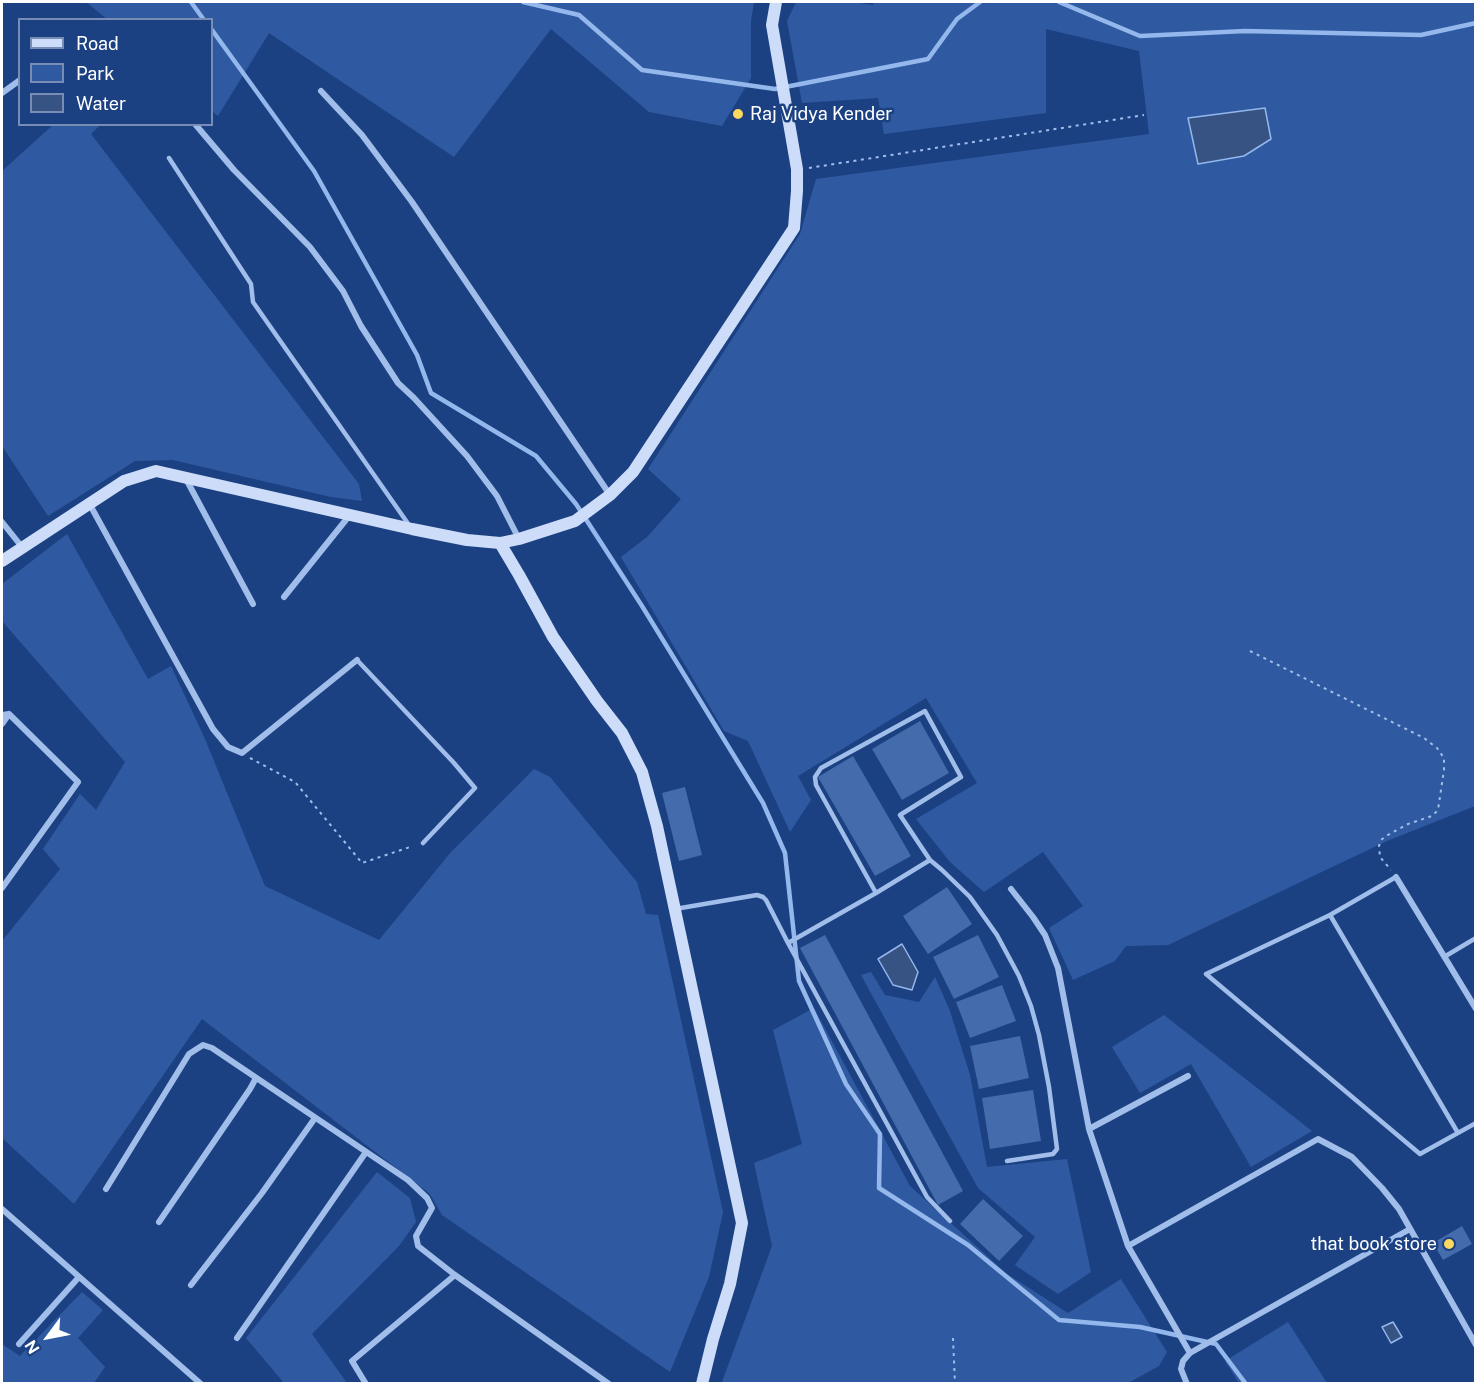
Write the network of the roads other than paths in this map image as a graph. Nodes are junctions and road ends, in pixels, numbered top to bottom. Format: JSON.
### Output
{"nodes":[{"id":1,"x":776,"y":2,"type":"edge"},
{"id":2,"x":18,"y":81,"type":"edge"},
{"id":3,"x":321,"y":91,"type":"dead end"},
{"id":4,"x":2,"y":93,"type":"edge"},
{"id":5,"x":197,"y":126,"type":"edge"},
{"id":6,"x":169,"y":158,"type":"dead end"},
{"id":7,"x":186,"y":478,"type":"junction"},
{"id":8,"x":610,"y":495,"type":"junction"},
{"id":9,"x":89,"y":503,"type":"junction"},
{"id":10,"x":349,"y":515,"type":"junction"},
{"id":11,"x":2,"y":522,"type":"edge"},
{"id":12,"x":412,"y":529,"type":"junction"},
{"id":13,"x":519,"y":539,"type":"junction"},
{"id":14,"x":500,"y":543,"type":"junction"},
{"id":15,"x":22,"y":547,"type":"junction"},
{"id":16,"x":2,"y":561,"type":"edge"},
{"id":17,"x":284,"y":597,"type":"dead end"},
{"id":18,"x":253,"y":603,"type":"dead end"},
{"id":19,"x":357,"y":660,"type":"joint"},
{"id":20,"x":9,"y":714,"type":"junction"},
{"id":21,"x":2,"y":715,"type":"edge"},
{"id":22,"x":2,"y":724,"type":"edge"},
{"id":23,"x":423,"y":843,"type":"road end"},
{"id":24,"x":930,"y":860,"type":"junction"},
{"id":25,"x":1396,"y":877,"type":"joint"},
{"id":26,"x":2,"y":888,"type":"edge"},
{"id":27,"x":1011,"y":889,"type":"dead end"},
{"id":28,"x":876,"y":893,"type":"junction"},
{"id":29,"x":675,"y":909,"type":"junction"},
{"id":30,"x":1330,"y":915,"type":"junction"},
{"id":31,"x":1476,"y":938,"type":"edge"},
{"id":32,"x":788,"y":943,"type":"junction"},
{"id":33,"x":1444,"y":957,"type":"junction"},
{"id":34,"x":1476,"y":1009,"type":"edge"},
{"id":35,"x":1188,"y":1076,"type":"dead end"},
{"id":36,"x":256,"y":1078,"type":"junction"},
{"id":37,"x":315,"y":1118,"type":"junction"},
{"id":38,"x":1476,"y":1123,"type":"edge"},
{"id":39,"x":1089,"y":1129,"type":"junction"},
{"id":40,"x":1458,"y":1133,"type":"junction"},
{"id":41,"x":366,"y":1152,"type":"junction"},
{"id":42,"x":1007,"y":1161,"type":"dead end"},
{"id":43,"x":106,"y":1189,"type":"dead end"},
{"id":44,"x":2,"y":1209,"type":"edge"},
{"id":45,"x":950,"y":1221,"type":"dead end"},
{"id":46,"x":159,"y":1222,"type":"dead end"},
{"id":47,"x":1410,"y":1229,"type":"junction"},
{"id":48,"x":1128,"y":1246,"type":"junction"},
{"id":49,"x":455,"y":1275,"type":"junction"},
{"id":50,"x":80,"y":1277,"type":"junction"},
{"id":51,"x":191,"y":1285,"type":"dead end"},
{"id":52,"x":237,"y":1338,"type":"dead end"},
{"id":53,"x":19,"y":1344,"type":"dead end"},
{"id":54,"x":1476,"y":1345,"type":"edge"},
{"id":55,"x":1190,"y":1353,"type":"junction"},
{"id":56,"x":201,"y":1383,"type":"edge"},
{"id":57,"x":366,"y":1383,"type":"edge"},
{"id":58,"x":609,"y":1383,"type":"edge"},
{"id":59,"x":702,"y":1383,"type":"edge"},
{"id":60,"x":1187,"y":1383,"type":"edge"}],
"edges":[{"from":1,"to":8,"type":"street"},
{"from":2,"to":4,"type":"street"},
{"from":3,"to":8,"type":"street"},
{"from":5,"to":13,"type":"street"},
{"from":6,"to":12,"type":"lane"},
{"from":7,"to":9,"type":"street"},
{"from":7,"to":10,"type":"street"},
{"from":7,"to":18,"type":"street"},
{"from":8,"to":13,"type":"street"},
{"from":9,"to":15,"type":"street"},
{"from":9,"to":19,"type":"street"},
{"from":10,"to":12,"type":"street"},
{"from":10,"to":17,"type":"street"},
{"from":11,"to":15,"type":"street"},
{"from":12,"to":14,"type":"street"},
{"from":13,"to":14,"type":"street"},
{"from":14,"to":29,"type":"street"},
{"from":15,"to":16,"type":"street"},
{"from":19,"to":23,"type":"lane"},
{"from":20,"to":21,"type":"street"},
{"from":20,"to":22,"type":"street"},
{"from":20,"to":26,"type":"street"},
{"from":24,"to":28,"type":"lane"},
{"from":24,"to":28,"type":"lane"},
{"from":24,"to":42,"type":"lane"},
{"from":25,"to":30,"type":"lane"},
{"from":25,"to":33,"type":"street"},
{"from":27,"to":39,"type":"street"},
{"from":28,"to":32,"type":"lane"},
{"from":29,"to":32,"type":"lane"},
{"from":29,"to":59,"type":"street"},
{"from":30,"to":40,"type":"lane"},
{"from":30,"to":40,"type":"lane"},
{"from":31,"to":33,"type":"lane"},
{"from":32,"to":45,"type":"lane"},
{"from":33,"to":34,"type":"street"},
{"from":35,"to":39,"type":"street"},
{"from":36,"to":37,"type":"street"},
{"from":36,"to":43,"type":"street"},
{"from":36,"to":46,"type":"street"},
{"from":37,"to":41,"type":"street"},
{"from":37,"to":51,"type":"street"},
{"from":38,"to":40,"type":"lane"},
{"from":39,"to":48,"type":"street"},
{"from":41,"to":49,"type":"street"},
{"from":41,"to":52,"type":"street"},
{"from":44,"to":50,"type":"street"},
{"from":47,"to":48,"type":"street"},
{"from":47,"to":54,"type":"street"},
{"from":47,"to":55,"type":"street"},
{"from":48,"to":55,"type":"street"},
{"from":49,"to":57,"type":"street"},
{"from":49,"to":58,"type":"street"},
{"from":50,"to":53,"type":"street"},
{"from":50,"to":56,"type":"street"},
{"from":55,"to":60,"type":"street"}]}
